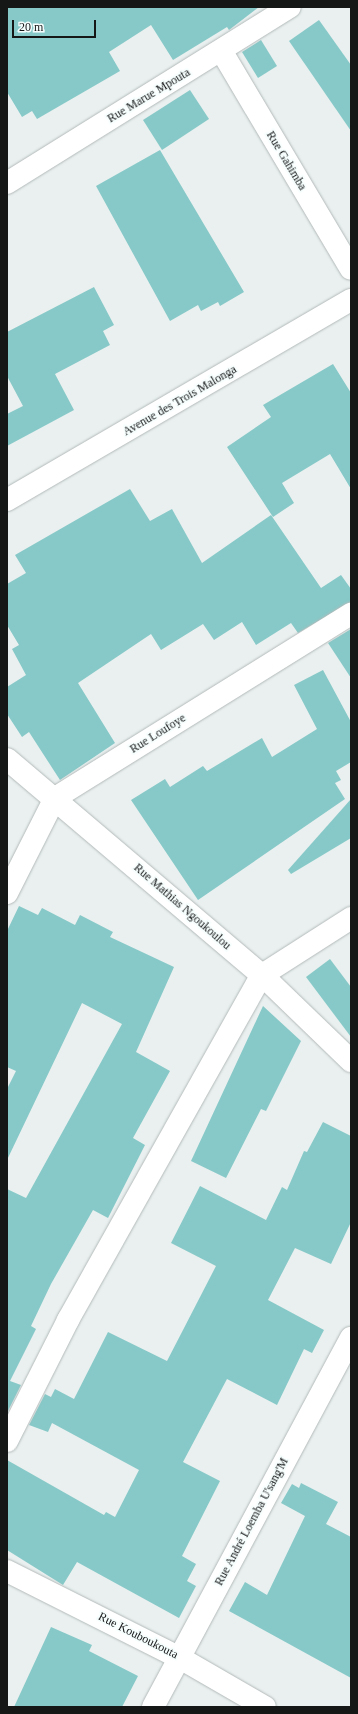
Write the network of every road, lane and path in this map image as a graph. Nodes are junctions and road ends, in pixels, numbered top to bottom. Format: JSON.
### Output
{"nodes":[{"id":1,"x":290,"y":7,"type":"edge"},
{"id":2,"x":222,"y":52,"type":"junction"},
{"id":3,"x":7,"y":183,"type":"edge"},
{"id":4,"x":351,"y":269,"type":"edge"},
{"id":5,"x":351,"y":300,"type":"edge"},
{"id":6,"x":7,"y":500,"type":"edge"},
{"id":7,"x":351,"y":614,"type":"edge"},
{"id":8,"x":7,"y":758,"type":"edge"},
{"id":9,"x":55,"y":798,"type":"junction"},
{"id":10,"x":7,"y":893,"type":"edge"},
{"id":11,"x":351,"y":918,"type":"edge"},
{"id":12,"x":262,"y":976,"type":"junction"},
{"id":13,"x":351,"y":1061,"type":"edge"},
{"id":14,"x":351,"y":1338,"type":"edge"},
{"id":15,"x":7,"y":1441,"type":"edge"},
{"id":16,"x":7,"y":1570,"type":"edge"},
{"id":17,"x":180,"y":1658,"type":"junction"},
{"id":18,"x":153,"y":1707,"type":"edge"},
{"id":19,"x":265,"y":1707,"type":"edge"}],
"edges":[{"from":1,"to":2,"type":"street","name":"Rue Marue Mpouta"},
{"from":2,"to":3,"type":"street","name":"Rue Marue Mpouta"},
{"from":2,"to":4,"type":"street","name":"Rue Gahimba"},
{"from":5,"to":6,"type":"street","name":"Avenue des Trois Malonga"},
{"from":7,"to":9,"type":"street","name":"Rue Loufoye"},
{"from":8,"to":9,"type":"street","name":"Rue Mathias Ngoukoulou"},
{"from":9,"to":10,"type":"street"},
{"from":9,"to":12,"type":"street","name":"Rue Mathias Ngoukoulou"},
{"from":11,"to":12,"type":"street"},
{"from":12,"to":13,"type":"street","name":"Rue Mathias Ngoukoulou"},
{"from":12,"to":15,"type":"street"},
{"from":14,"to":17,"type":"street","name":"Rue André Loemba U'sang'M"},
{"from":16,"to":17,"type":"street","name":"Rue Kouboukouta"},
{"from":17,"to":18,"type":"street","name":"Rue André Loemba U'sang'M"},
{"from":17,"to":19,"type":"street","name":"Rue Kouboukouta"}]}
